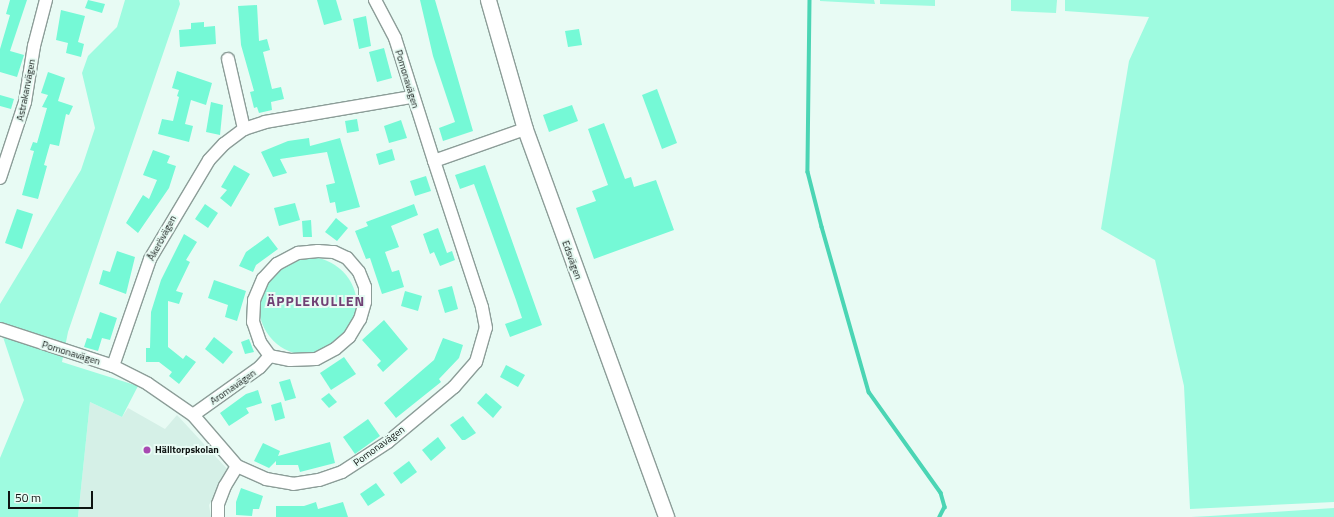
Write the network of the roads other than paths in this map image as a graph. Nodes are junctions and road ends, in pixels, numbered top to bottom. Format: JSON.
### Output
{"nodes":[{"id":1,"x":46,"y":0,"type":"edge"},
{"id":2,"x":374,"y":0,"type":"edge"},
{"id":3,"x":488,"y":0,"type":"edge"},
{"id":4,"x":228,"y":59,"type":"dead end"},
{"id":5,"x":412,"y":96,"type":"junction"},
{"id":6,"x":244,"y":129,"type":"junction"},
{"id":7,"x":525,"y":129,"type":"junction"},
{"id":8,"x":434,"y":161,"type":"junction"},
{"id":9,"x":0,"y":178,"type":"edge"},
{"id":10,"x":0,"y":329,"type":"edge"},
{"id":11,"x":270,"y":356,"type":"junction"},
{"id":12,"x":113,"y":366,"type":"junction"},
{"id":13,"x":193,"y":415,"type":"junction"},
{"id":14,"x":237,"y":466,"type":"junction"},
{"id":15,"x":218,"y":517,"type":"edge"},
{"id":16,"x":666,"y":517,"type":"edge"}],
"edges":[{"from":1,"to":9,"type":"street","name":"Astrakanvägen"},
{"from":2,"to":5,"type":"street","name":"Pomonavägen"},
{"from":3,"to":7,"type":"street","name":"Edsvägen"},
{"from":4,"to":6,"type":"street"},
{"from":5,"to":6,"type":"street","name":"Åkerövägen"},
{"from":5,"to":8,"type":"street","name":"Pomonavägen"},
{"from":6,"to":12,"type":"street","name":"Åkerövägen"},
{"from":7,"to":8,"type":"street"},
{"from":7,"to":16,"type":"street","name":"Edsvägen"},
{"from":8,"to":14,"type":"street","name":"Pomonavägen"},
{"from":10,"to":12,"type":"street","name":"Pomonavägen"},
{"from":11,"to":11,"type":"street"},
{"from":11,"to":13,"type":"street","name":"Aromavägen"},
{"from":12,"to":13,"type":"street","name":"Pomonavägen"},
{"from":13,"to":14,"type":"street","name":"Pomonavägen"},
{"from":14,"to":15,"type":"street"}]}
